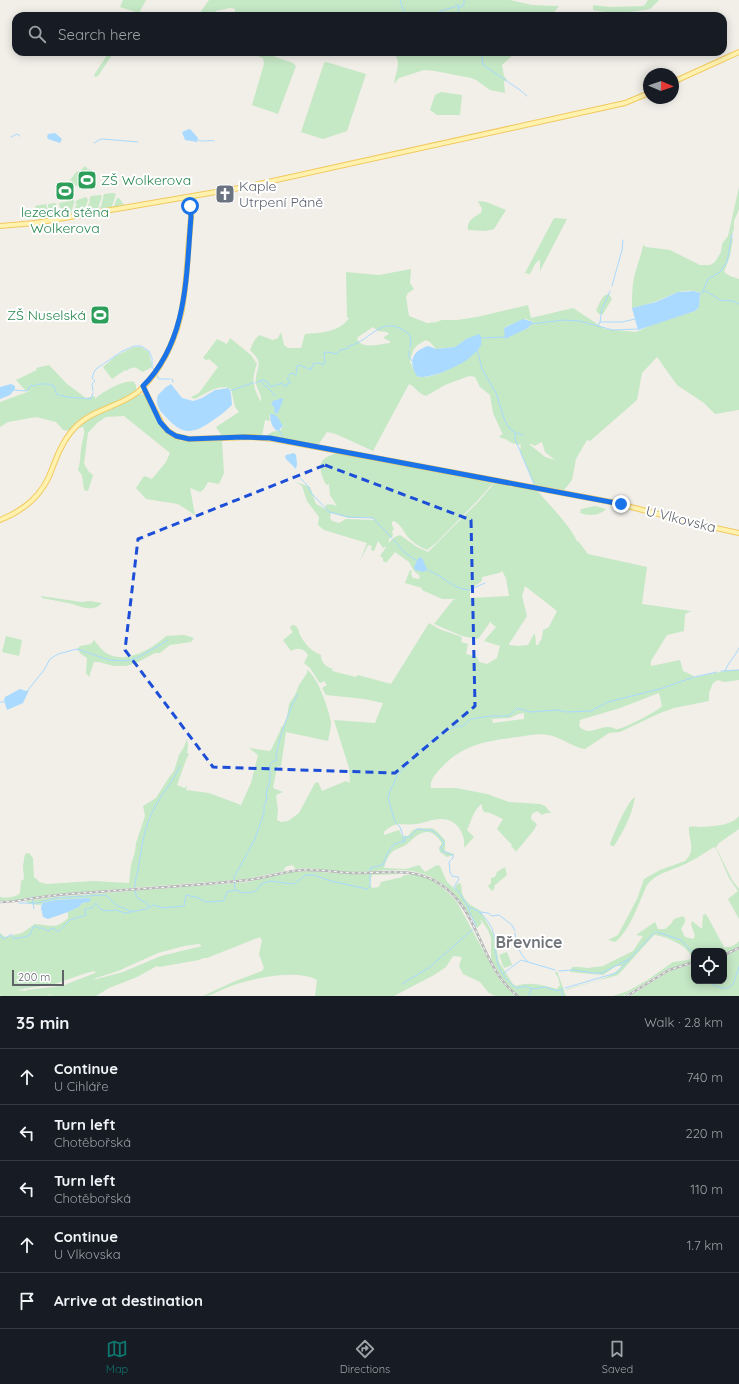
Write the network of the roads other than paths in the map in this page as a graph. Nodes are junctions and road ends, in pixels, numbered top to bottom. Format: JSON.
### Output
{"nodes":[{"id":1,"x":739,"y":52,"type":"edge"},
{"id":2,"x":679,"y":79,"type":"edge"},
{"id":3,"x":643,"y":96,"type":"edge"},
{"id":4,"x":202,"y":195,"type":"junction"},
{"id":5,"x":192,"y":196,"type":"junction"},
{"id":6,"x":179,"y":198,"type":"junction"},
{"id":7,"x":191,"y":216,"type":"junction"},
{"id":8,"x":0,"y":226,"type":"edge"},
{"id":9,"x":143,"y":386,"type":"junction"},
{"id":10,"x":0,"y":520,"type":"edge"},
{"id":11,"x":739,"y":533,"type":"edge"}],
"edges":[{"from":1,"to":2,"type":"main road"},
{"from":3,"to":4,"type":"main road"},
{"from":4,"to":5,"type":"main road"},
{"from":4,"to":7,"type":"main road"},
{"from":5,"to":6,"type":"main road"},
{"from":5,"to":7,"type":"main road"},
{"from":6,"to":7,"type":"main road"},
{"from":6,"to":8,"type":"main road"},
{"from":7,"to":9,"type":"main road"},
{"from":9,"to":10,"type":"main road"},
{"from":9,"to":11,"type":"main road","name":"U Vlkovska"}]}
